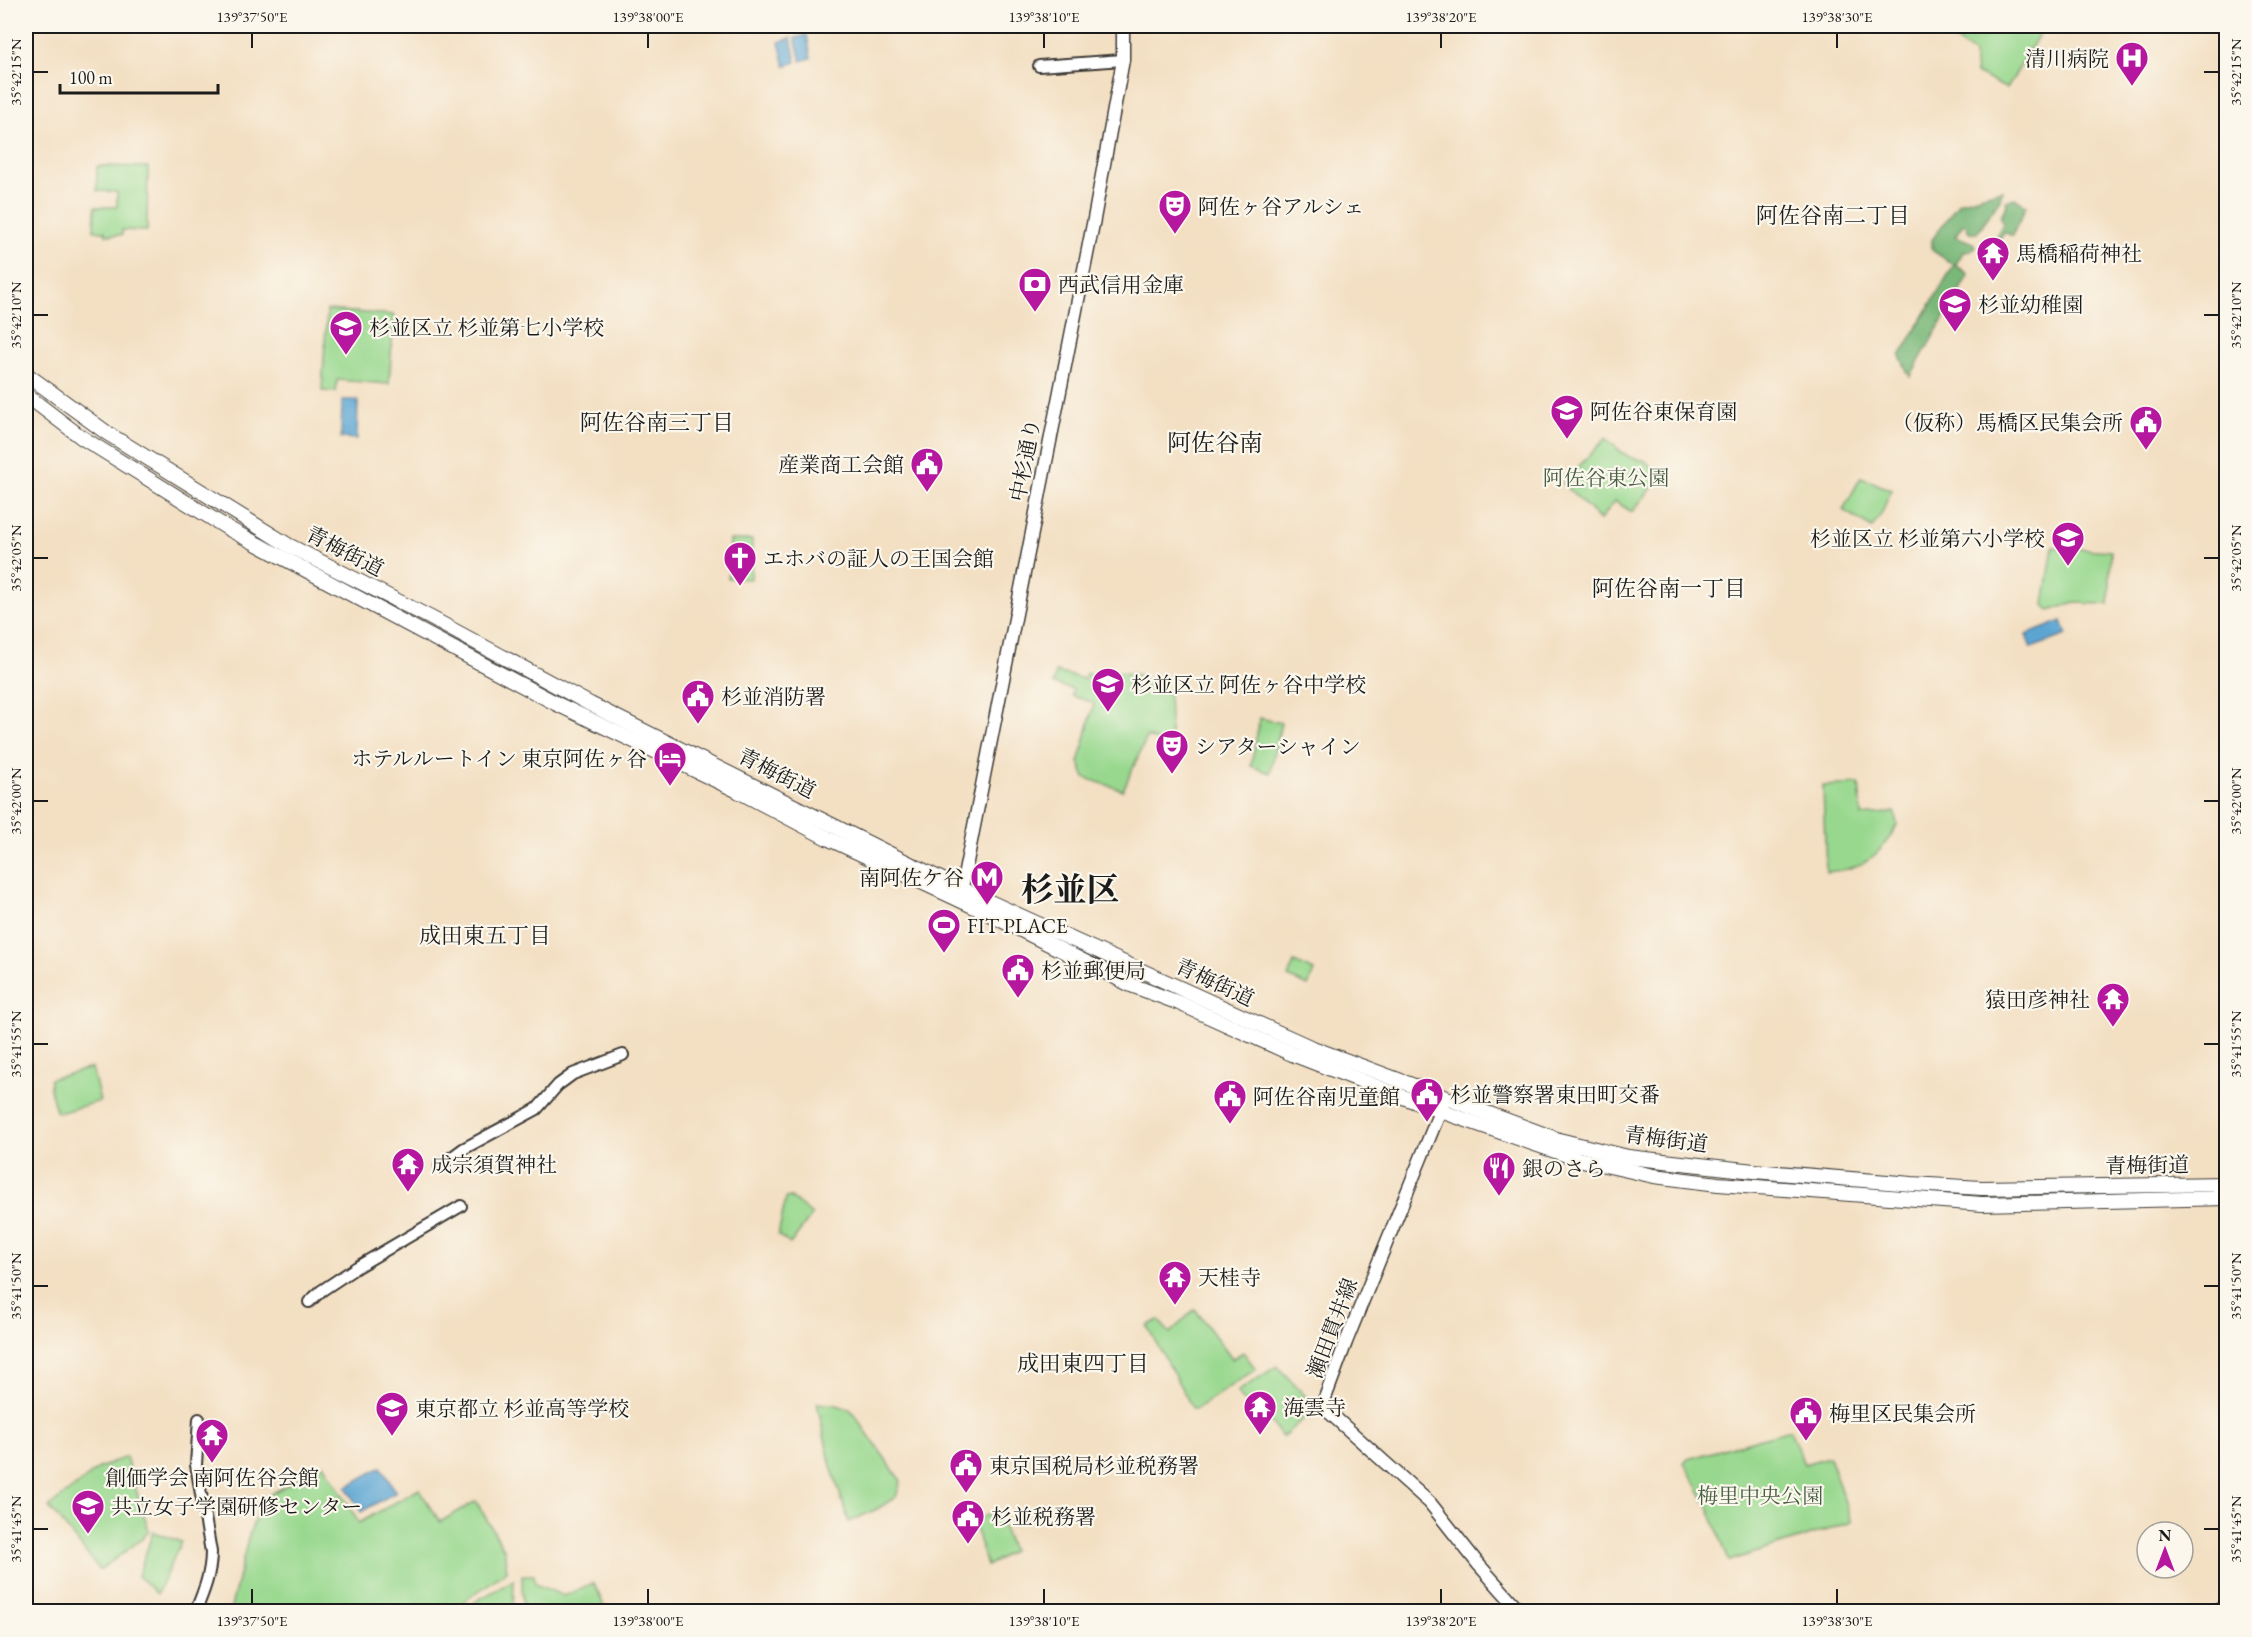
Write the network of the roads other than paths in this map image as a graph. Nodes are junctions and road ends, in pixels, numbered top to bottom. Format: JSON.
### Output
{"nodes":[{"id":1,"x":1123,"y":26,"type":"edge"},
{"id":2,"x":1123,"y":60,"type":"junction"},
{"id":3,"x":1039,"y":66,"type":"dead end"},
{"id":4,"x":26,"y":374,"type":"edge"},
{"id":5,"x":26,"y":395,"type":"edge"},
{"id":6,"x":960,"y":895,"type":"junction"},
{"id":7,"x":623,"y":1055,"type":"dead end"},
{"id":8,"x":1443,"y":1104,"type":"junction"},
{"id":9,"x":440,"y":1166,"type":"dead end"},
{"id":10,"x":2226,"y":1184,"type":"edge"},
{"id":11,"x":2226,"y":1198,"type":"edge"},
{"id":12,"x":461,"y":1206,"type":"dead end"},
{"id":13,"x":309,"y":1302,"type":"dead end"},
{"id":14,"x":199,"y":1419,"type":"dead end"},
{"id":15,"x":2226,"y":1606,"type":"edge"},
{"id":16,"x":196,"y":1610,"type":"edge"},
{"id":17,"x":1521,"y":1611,"type":"edge"},
{"id":18,"x":2213,"y":1611,"type":"edge"}],
"edges":[{"from":1,"to":2,"type":"main road","name":"中杉通り"},
{"from":2,"to":3,"type":"street"},
{"from":2,"to":6,"type":"main road","name":"中杉通り"},
{"from":4,"to":6,"type":"main road","name":"青梅街道"},
{"from":5,"to":6,"type":"main road","name":"青梅街道"},
{"from":6,"to":8,"type":"main road","name":"青梅街道"},
{"from":7,"to":9,"type":"street"},
{"from":8,"to":10,"type":"main road","name":"青梅街道"},
{"from":8,"to":11,"type":"main road","name":"青梅街道"},
{"from":8,"to":17,"type":"main road","name":"瀬田貫井線"},
{"from":12,"to":13,"type":"street"},
{"from":14,"to":16,"type":"street"},
{"from":15,"to":18,"type":"main road"}]}
